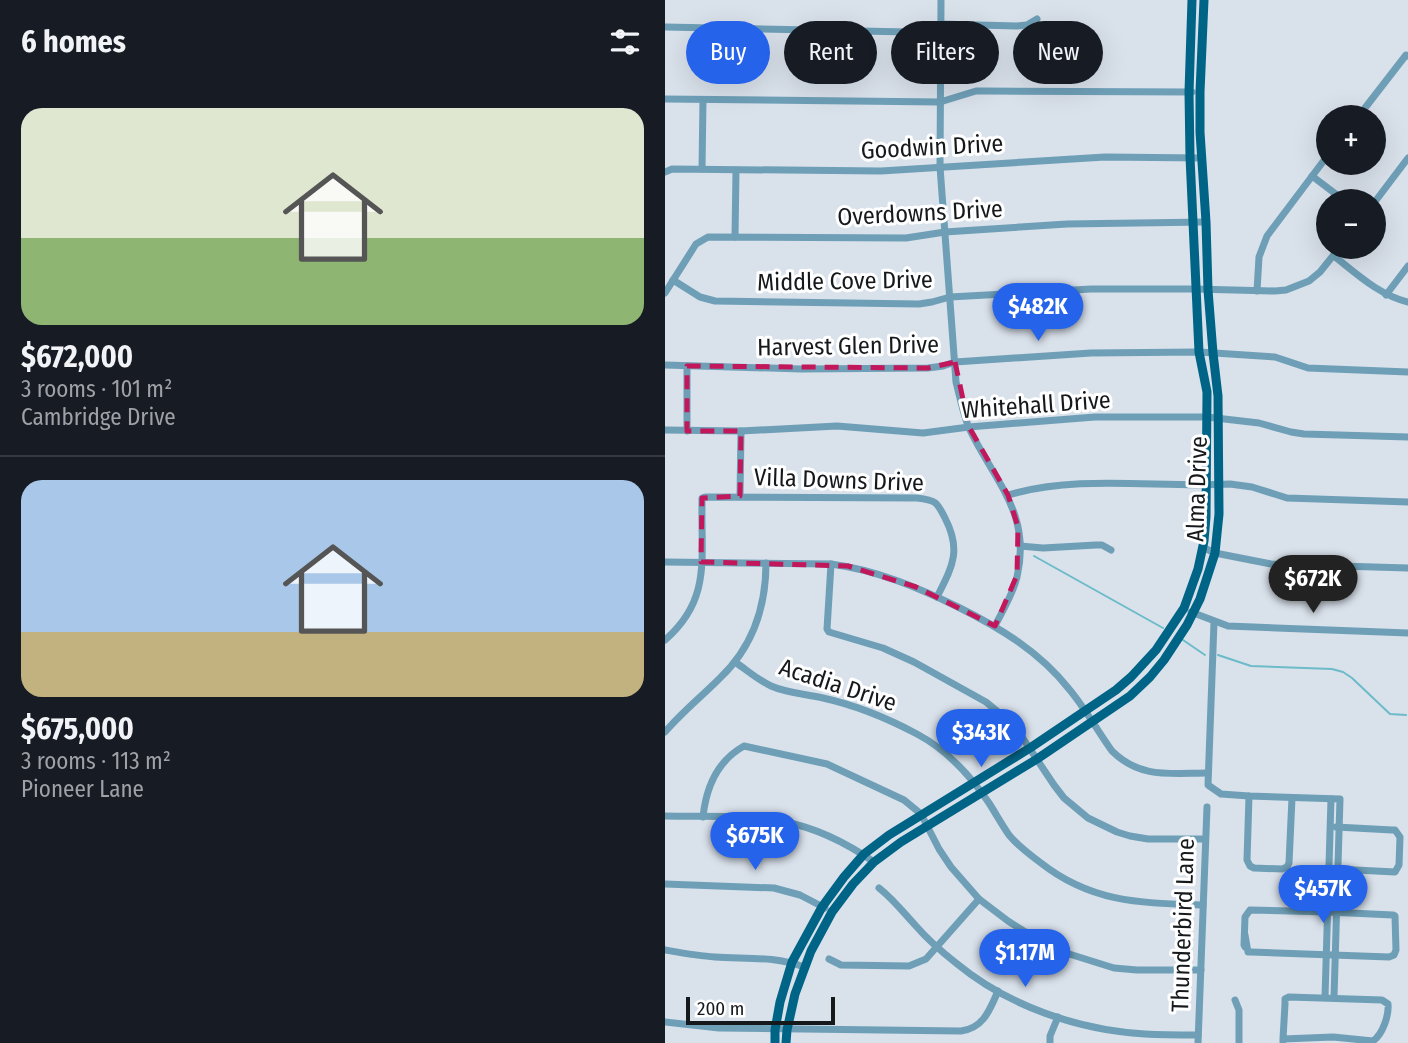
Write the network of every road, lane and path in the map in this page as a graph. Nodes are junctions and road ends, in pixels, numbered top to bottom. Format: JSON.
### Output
{"nodes":[{"id":1,"x":941,"y":0,"type":"edge"},
{"id":2,"x":1192,"y":0,"type":"edge"},
{"id":3,"x":1204,"y":0,"type":"edge"},
{"id":4,"x":1191,"y":14,"type":"junction"},
{"id":5,"x":1204,"y":14,"type":"junction"},
{"id":6,"x":1037,"y":19,"type":"dead end"},
{"id":7,"x":940,"y":21,"type":"edge"},
{"id":8,"x":999,"y":26,"type":"edge"},
{"id":9,"x":665,"y":27,"type":"edge"},
{"id":10,"x":891,"y":32,"type":"edge"},
{"id":11,"x":1408,"y":56,"type":"edge"},
{"id":12,"x":940,"y":84,"type":"edge"},
{"id":13,"x":1189,"y":92,"type":"junction"},
{"id":14,"x":1200,"y":92,"type":"junction"},
{"id":15,"x":665,"y":99,"type":"edge"},
{"id":16,"x":703,"y":100,"type":"junction"},
{"id":17,"x":940,"y":102,"type":"junction"},
{"id":18,"x":1367,"y":105,"type":"edge"},
{"id":19,"x":1190,"y":157,"type":"junction"},
{"id":20,"x":1201,"y":158,"type":"junction"},
{"id":21,"x":1408,"y":158,"type":"edge"},
{"id":22,"x":940,"y":167,"type":"junction"},
{"id":23,"x":702,"y":169,"type":"junction"},
{"id":24,"x":736,"y":170,"type":"junction"},
{"id":25,"x":1316,"y":171,"type":"edge"},
{"id":26,"x":665,"y":172,"type":"edge"},
{"id":27,"x":1312,"y":176,"type":"junction"},
{"id":28,"x":1329,"y":189,"type":"edge"},
{"id":29,"x":1385,"y":189,"type":"edge"},
{"id":30,"x":1192,"y":222,"type":"junction"},
{"id":31,"x":1206,"y":222,"type":"junction"},
{"id":32,"x":945,"y":232,"type":"junction"},
{"id":33,"x":735,"y":237,"type":"junction"},
{"id":34,"x":1331,"y":259,"type":"edge"},
{"id":35,"x":1337,"y":259,"type":"edge"},
{"id":36,"x":1408,"y":266,"type":"edge"},
{"id":37,"x":673,"y":280,"type":"junction"},
{"id":38,"x":1195,"y":289,"type":"junction"},
{"id":39,"x":1208,"y":290,"type":"junction"},
{"id":40,"x":1257,"y":290,"type":"junction"},
{"id":41,"x":665,"y":293,"type":"edge"},
{"id":42,"x":1386,"y":295,"type":"junction"},
{"id":43,"x":950,"y":297,"type":"junction"},
{"id":44,"x":1408,"y":302,"type":"edge"},
{"id":45,"x":1199,"y":352,"type":"junction"},
{"id":46,"x":1213,"y":353,"type":"junction"},
{"id":47,"x":955,"y":362,"type":"junction"},
{"id":48,"x":665,"y":365,"type":"edge"},
{"id":49,"x":687,"y":366,"type":"junction"},
{"id":50,"x":1408,"y":372,"type":"edge"},
{"id":51,"x":1207,"y":417,"type":"junction"},
{"id":52,"x":1218,"y":418,"type":"junction"},
{"id":53,"x":969,"y":428,"type":"junction"},
{"id":54,"x":665,"y":430,"type":"edge"},
{"id":55,"x":687,"y":430,"type":"junction"},
{"id":56,"x":741,"y":431,"type":"junction"},
{"id":57,"x":1408,"y":437,"type":"edge"},
{"id":58,"x":1206,"y":484,"type":"junction"},
{"id":59,"x":1219,"y":485,"type":"junction"},
{"id":60,"x":1008,"y":495,"type":"junction"},
{"id":61,"x":740,"y":496,"type":"junction"},
{"id":62,"x":1408,"y":502,"type":"edge"},
{"id":63,"x":1020,"y":546,"type":"junction"},
{"id":64,"x":1202,"y":547,"type":"junction"},
{"id":65,"x":1111,"y":550,"type":"dead end"},
{"id":66,"x":1215,"y":553,"type":"junction"},
{"id":67,"x":665,"y":562,"type":"edge"},
{"id":68,"x":701,"y":562,"type":"junction"},
{"id":69,"x":766,"y":563,"type":"junction"},
{"id":70,"x":831,"y":564,"type":"junction"},
{"id":71,"x":1408,"y":568,"type":"edge"},
{"id":72,"x":937,"y":597,"type":"junction"},
{"id":73,"x":1188,"y":611,"type":"junction"},
{"id":74,"x":1214,"y":622,"type":"junction"},
{"id":75,"x":995,"y":626,"type":"junction"},
{"id":76,"x":1408,"y":633,"type":"edge"},
{"id":77,"x":665,"y":640,"type":"edge"},
{"id":78,"x":736,"y":662,"type":"junction"},
{"id":79,"x":1085,"y":711,"type":"junction"},
{"id":80,"x":1091,"y":722,"type":"junction"},
{"id":81,"x":665,"y":732,"type":"edge"},
{"id":82,"x":1030,"y":748,"type":"junction"},
{"id":83,"x":1037,"y":759,"type":"junction"},
{"id":84,"x":1207,"y":773,"type":"junction"},
{"id":85,"x":974,"y":782,"type":"junction"},
{"id":86,"x":981,"y":793,"type":"junction"},
{"id":87,"x":1249,"y":796,"type":"junction"},
{"id":88,"x":1292,"y":798,"type":"junction"},
{"id":89,"x":1207,"y":807,"type":"dead end"},
{"id":90,"x":1336,"y":813,"type":"junction"},
{"id":91,"x":921,"y":814,"type":"junction"},
{"id":92,"x":665,"y":816,"type":"edge"},
{"id":93,"x":703,"y":817,"type":"junction"},
{"id":94,"x":926,"y":826,"type":"junction"},
{"id":95,"x":1331,"y":827,"type":"junction"},
{"id":96,"x":1340,"y":827,"type":"junction"},
{"id":97,"x":1205,"y":839,"type":"junction"},
{"id":98,"x":1331,"y":850,"type":"junction"},
{"id":99,"x":1339,"y":850,"type":"junction"},
{"id":100,"x":864,"y":855,"type":"junction"},
{"id":101,"x":874,"y":862,"type":"junction"},
{"id":102,"x":1330,"y":869,"type":"junction"},
{"id":103,"x":1339,"y":869,"type":"junction"},
{"id":104,"x":665,"y":884,"type":"edge"},
{"id":105,"x":879,"y":888,"type":"dead end"},
{"id":106,"x":1329,"y":895,"type":"junction"},
{"id":107,"x":1338,"y":896,"type":"junction"},
{"id":108,"x":979,"y":899,"type":"junction"},
{"id":109,"x":1203,"y":905,"type":"junction"},
{"id":110,"x":822,"y":907,"type":"junction"},
{"id":111,"x":832,"y":912,"type":"junction"},
{"id":112,"x":1328,"y":912,"type":"junction"},
{"id":113,"x":1337,"y":912,"type":"junction"},
{"id":114,"x":937,"y":947,"type":"junction"},
{"id":115,"x":665,"y":950,"type":"edge"},
{"id":116,"x":1327,"y":954,"type":"junction"},
{"id":117,"x":1336,"y":955,"type":"junction"},
{"id":118,"x":829,"y":959,"type":"dead end"},
{"id":119,"x":792,"y":962,"type":"junction"},
{"id":120,"x":804,"y":967,"type":"junction"},
{"id":121,"x":1201,"y":970,"type":"junction"},
{"id":122,"x":998,"y":991,"type":"junction"},
{"id":123,"x":1330,"y":997,"type":"junction"},
{"id":124,"x":1235,"y":1000,"type":"dead end"},
{"id":125,"x":1058,"y":1017,"type":"junction"},
{"id":126,"x":665,"y":1022,"type":"edge"},
{"id":127,"x":775,"y":1030,"type":"junction"},
{"id":128,"x":787,"y":1030,"type":"junction"},
{"id":129,"x":1198,"y":1039,"type":"edge"},
{"id":130,"x":1324,"y":1040,"type":"edge"},
{"id":131,"x":1333,"y":1040,"type":"edge"},
{"id":132,"x":1283,"y":1041,"type":"edge"},
{"id":133,"x":775,"y":1043,"type":"edge"},
{"id":134,"x":786,"y":1043,"type":"edge"},
{"id":135,"x":1050,"y":1043,"type":"edge"},
{"id":136,"x":1239,"y":1043,"type":"edge"}],
"edges":[{"from":1,"to":7,"type":"street"},
{"from":2,"to":4,"type":"main road","name":"Alma Drive"},
{"from":3,"to":5,"type":"main road","name":"Alma Drive"},
{"from":4,"to":5,"type":"main road"},
{"from":4,"to":13,"type":"main road","name":"Alma Drive"},
{"from":5,"to":14,"type":"main road","name":"Alma Drive"},
{"from":6,"to":8,"type":"street"},
{"from":9,"to":10,"type":"street"},
{"from":11,"to":18,"type":"street"},
{"from":12,"to":17,"type":"street"},
{"from":13,"to":14,"type":"street"},
{"from":13,"to":17,"type":"street"},
{"from":13,"to":19,"type":"main road","name":"Alma Drive"},
{"from":14,"to":20,"type":"main road","name":"Alma Drive"},
{"from":15,"to":16,"type":"street"},
{"from":16,"to":17,"type":"street"},
{"from":16,"to":23,"type":"street"},
{"from":17,"to":22,"type":"street"},
{"from":19,"to":20,"type":"street","name":"Goodwin Drive"},
{"from":19,"to":22,"type":"street","name":"Goodwin Drive"},
{"from":19,"to":30,"type":"main road","name":"Alma Drive"},
{"from":20,"to":31,"type":"main road","name":"Alma Drive"},
{"from":21,"to":29,"type":"street"},
{"from":22,"to":24,"type":"street","name":"Goodwin Drive"},
{"from":22,"to":32,"type":"street"},
{"from":23,"to":24,"type":"street","name":"Goodwin Drive"},
{"from":23,"to":26,"type":"street","name":"Goodwin Drive"},
{"from":24,"to":33,"type":"street"},
{"from":25,"to":27,"type":"street"},
{"from":27,"to":28,"type":"street"},
{"from":27,"to":40,"type":"street"},
{"from":30,"to":31,"type":"street","name":"Overdowns Drive"},
{"from":30,"to":32,"type":"street","name":"Overdowns Drive"},
{"from":30,"to":38,"type":"main road","name":"Alma Drive"},
{"from":31,"to":39,"type":"main road","name":"Alma Drive"},
{"from":32,"to":33,"type":"street","name":"Overdowns Drive"},
{"from":32,"to":43,"type":"street"},
{"from":33,"to":37,"type":"street","name":"Overdowns Drive"},
{"from":34,"to":40,"type":"street","name":"Middle Cove Drive"},
{"from":35,"to":42,"type":"street"},
{"from":36,"to":42,"type":"street"},
{"from":37,"to":41,"type":"street","name":"Overdowns Drive"},
{"from":37,"to":43,"type":"street","name":"Middle Cove Drive"},
{"from":38,"to":39,"type":"street","name":"Middle Cove Drive"},
{"from":38,"to":43,"type":"street","name":"Middle Cove Drive"},
{"from":38,"to":45,"type":"main road","name":"Alma Drive"},
{"from":39,"to":40,"type":"street","name":"Middle Cove Drive"},
{"from":39,"to":46,"type":"main road","name":"Alma Drive"},
{"from":42,"to":44,"type":"street"},
{"from":43,"to":47,"type":"street"},
{"from":45,"to":46,"type":"street","name":"Harvest Glen Drive"},
{"from":45,"to":47,"type":"street","name":"Harvest Glen Drive"},
{"from":45,"to":51,"type":"main road","name":"Alma Drive"},
{"from":46,"to":50,"type":"street","name":"Harvest Glen Drive"},
{"from":46,"to":52,"type":"main road","name":"Alma Drive"},
{"from":47,"to":49,"type":"street","name":"Harvest Glen Drive"},
{"from":47,"to":53,"type":"street"},
{"from":48,"to":49,"type":"street","name":"Harvest Glen Drive"},
{"from":49,"to":55,"type":"street"},
{"from":51,"to":52,"type":"street","name":"Whitehall Drive"},
{"from":51,"to":53,"type":"street","name":"Whitehall Drive"},
{"from":51,"to":58,"type":"main road","name":"Alma Drive"},
{"from":52,"to":57,"type":"street","name":"Whitehall Drive"},
{"from":52,"to":59,"type":"main road","name":"Alma Drive"},
{"from":53,"to":56,"type":"street","name":"Whitehall Drive"},
{"from":53,"to":60,"type":"street"},
{"from":54,"to":55,"type":"street","name":"Whitehall Drive"},
{"from":55,"to":56,"type":"street","name":"Whitehall Drive"},
{"from":56,"to":61,"type":"street"},
{"from":58,"to":59,"type":"street"},
{"from":58,"to":60,"type":"street"},
{"from":58,"to":64,"type":"main road","name":"Alma Drive"},
{"from":59,"to":62,"type":"street"},
{"from":59,"to":66,"type":"main road","name":"Alma Drive"},
{"from":60,"to":63,"type":"street"},
{"from":61,"to":68,"type":"street","name":"Villa Downs Drive"},
{"from":61,"to":72,"type":"street","name":"Villa Downs Drive"},
{"from":63,"to":65,"type":"street"},
{"from":63,"to":75,"type":"street"},
{"from":64,"to":66,"type":"street"},
{"from":64,"to":73,"type":"main road","name":"Alma Drive"},
{"from":66,"to":71,"type":"street"},
{"from":66,"to":73,"type":"main road","name":"Alma Drive"},
{"from":67,"to":68,"type":"street"},
{"from":68,"to":69,"type":"street"},
{"from":68,"to":77,"type":"street"},
{"from":69,"to":70,"type":"street"},
{"from":69,"to":78,"type":"street"},
{"from":70,"to":72,"type":"street"},
{"from":70,"to":82,"type":"street"},
{"from":72,"to":75,"type":"street"},
{"from":73,"to":74,"type":"street"},
{"from":73,"to":79,"type":"main road","name":"Alma Drive"},
{"from":73,"to":80,"type":"main road","name":"Alma Drive"},
{"from":74,"to":76,"type":"street"},
{"from":74,"to":84,"type":"street"},
{"from":75,"to":79,"type":"street"},
{"from":78,"to":81,"type":"street"},
{"from":78,"to":85,"type":"street","name":"Acadia Drive"},
{"from":79,"to":80,"type":"street"},
{"from":79,"to":82,"type":"main road","name":"Alma Drive"},
{"from":80,"to":83,"type":"main road","name":"Alma Drive"},
{"from":80,"to":84,"type":"street"},
{"from":82,"to":83,"type":"street"},
{"from":82,"to":85,"type":"main road","name":"Alma Drive"},
{"from":83,"to":86,"type":"main road","name":"Alma Drive"},
{"from":83,"to":97,"type":"street"},
{"from":84,"to":87,"type":"street"},
{"from":85,"to":86,"type":"street","name":"Acadia Drive"},
{"from":85,"to":91,"type":"main road","name":"Alma Drive"},
{"from":86,"to":94,"type":"main road","name":"Alma Drive"},
{"from":86,"to":109,"type":"street","name":"Acadia Drive"},
{"from":87,"to":88,"type":"street"},
{"from":87,"to":88,"type":"street"},
{"from":88,"to":90,"type":"street"},
{"from":89,"to":97,"type":"street","name":"Thunderbird Lane"},
{"from":90,"to":95,"type":"street"},
{"from":90,"to":96,"type":"street"},
{"from":91,"to":93,"type":"street"},
{"from":91,"to":94,"type":"street"},
{"from":91,"to":100,"type":"main road","name":"Alma Drive"},
{"from":92,"to":93,"type":"street"},
{"from":93,"to":100,"type":"street"},
{"from":94,"to":101,"type":"main road","name":"Alma Drive"},
{"from":94,"to":108,"type":"street"},
{"from":95,"to":96,"type":"street"},
{"from":95,"to":98,"type":"street"},
{"from":96,"to":99,"type":"street"},
{"from":96,"to":103,"type":"street"},
{"from":97,"to":109,"type":"street","name":"Thunderbird Lane"},
{"from":98,"to":99,"type":"street"},
{"from":98,"to":102,"type":"street"},
{"from":99,"to":103,"type":"street"},
{"from":100,"to":101,"type":"street"},
{"from":100,"to":110,"type":"main road","name":"Alma Drive"},
{"from":101,"to":111,"type":"main road","name":"Alma Drive"},
{"from":102,"to":103,"type":"street"},
{"from":102,"to":106,"type":"street"},
{"from":103,"to":107,"type":"street"},
{"from":104,"to":110,"type":"street"},
{"from":105,"to":114,"type":"street"},
{"from":106,"to":107,"type":"street"},
{"from":106,"to":112,"type":"street"},
{"from":107,"to":113,"type":"street"},
{"from":108,"to":114,"type":"street"},
{"from":108,"to":121,"type":"street"},
{"from":109,"to":121,"type":"street","name":"Thunderbird Lane"},
{"from":110,"to":111,"type":"street"},
{"from":110,"to":119,"type":"main road","name":"Alma Drive"},
{"from":111,"to":120,"type":"main road","name":"Alma Drive"},
{"from":112,"to":113,"type":"street"},
{"from":112,"to":116,"type":"street"},
{"from":112,"to":116,"type":"street"},
{"from":113,"to":117,"type":"street"},
{"from":113,"to":117,"type":"street"},
{"from":114,"to":118,"type":"street"},
{"from":114,"to":122,"type":"street"},
{"from":115,"to":119,"type":"street"},
{"from":116,"to":117,"type":"street"},
{"from":116,"to":123,"type":"street"},
{"from":117,"to":123,"type":"street"},
{"from":119,"to":120,"type":"street"},
{"from":119,"to":127,"type":"main road","name":"Alma Drive"},
{"from":120,"to":128,"type":"main road","name":"Alma Drive"},
{"from":121,"to":129,"type":"street","name":"Thunderbird Lane"},
{"from":122,"to":125,"type":"street"},
{"from":122,"to":128,"type":"street"},
{"from":123,"to":131,"type":"street"},
{"from":123,"to":132,"type":"street"},
{"from":124,"to":136,"type":"street"},
{"from":125,"to":129,"type":"street"},
{"from":125,"to":135,"type":"street"},
{"from":126,"to":127,"type":"street"},
{"from":127,"to":128,"type":"street"},
{"from":127,"to":133,"type":"main road","name":"Alma Drive"},
{"from":128,"to":134,"type":"main road","name":"Alma Drive"},
{"from":130,"to":131,"type":"street"},
{"from":130,"to":132,"type":"street"}]}
